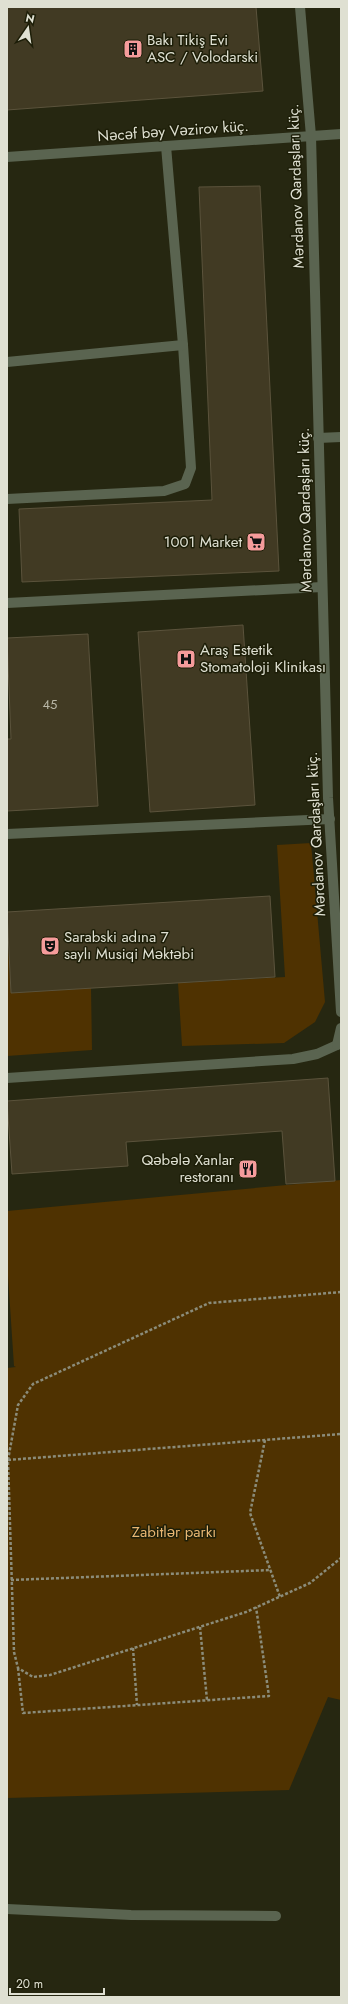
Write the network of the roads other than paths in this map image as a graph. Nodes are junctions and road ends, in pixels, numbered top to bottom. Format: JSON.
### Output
{"nodes":[{"id":1,"x":300,"y":7,"type":"edge"},
{"id":2,"x":341,"y":134,"type":"edge"},
{"id":3,"x":311,"y":136,"type":"junction"},
{"id":4,"x":166,"y":146,"type":"junction"},
{"id":5,"x":7,"y":157,"type":"edge"},
{"id":6,"x":183,"y":345,"type":"junction"},
{"id":7,"x":7,"y":362,"type":"edge"},
{"id":8,"x":341,"y":437,"type":"edge"},
{"id":9,"x":318,"y":438,"type":"junction"},
{"id":10,"x":7,"y":499,"type":"edge"},
{"id":11,"x":322,"y":587,"type":"junction"},
{"id":12,"x":7,"y":603,"type":"edge"},
{"id":13,"x":330,"y":819,"type":"junction"},
{"id":14,"x":7,"y":834,"type":"edge"},
{"id":15,"x":341,"y":1012,"type":"edge"},
{"id":16,"x":341,"y":1028,"type":"edge"},
{"id":17,"x":7,"y":1078,"type":"edge"},
{"id":18,"x":7,"y":1909,"type":"edge"},
{"id":19,"x":276,"y":1916,"type":"dead end"}],
"edges":[{"from":1,"to":3,"type":"street","name":"Mərdanov Qardaşları küç."},
{"from":2,"to":3,"type":"street","name":"Nəcəf bəy Vəzirov küç."},
{"from":3,"to":4,"type":"street","name":"Nəcəf bəy Vəzirov küç."},
{"from":3,"to":9,"type":"street","name":"Mərdanov Qardaşları küç."},
{"from":4,"to":5,"type":"street","name":"Nəcəf bəy Vəzirov küç."},
{"from":4,"to":6,"type":"street"},
{"from":6,"to":7,"type":"street"},
{"from":6,"to":10,"type":"street"},
{"from":8,"to":9,"type":"street"},
{"from":9,"to":11,"type":"street","name":"Mərdanov Qardaşları küç."},
{"from":11,"to":12,"type":"street"},
{"from":11,"to":13,"type":"street","name":"Mərdanov Qardaşları küç."},
{"from":13,"to":14,"type":"street"},
{"from":13,"to":15,"type":"street","name":"Mərdanov Qardaşları küç."},
{"from":16,"to":17,"type":"street"},
{"from":18,"to":19,"type":"street"}]}
